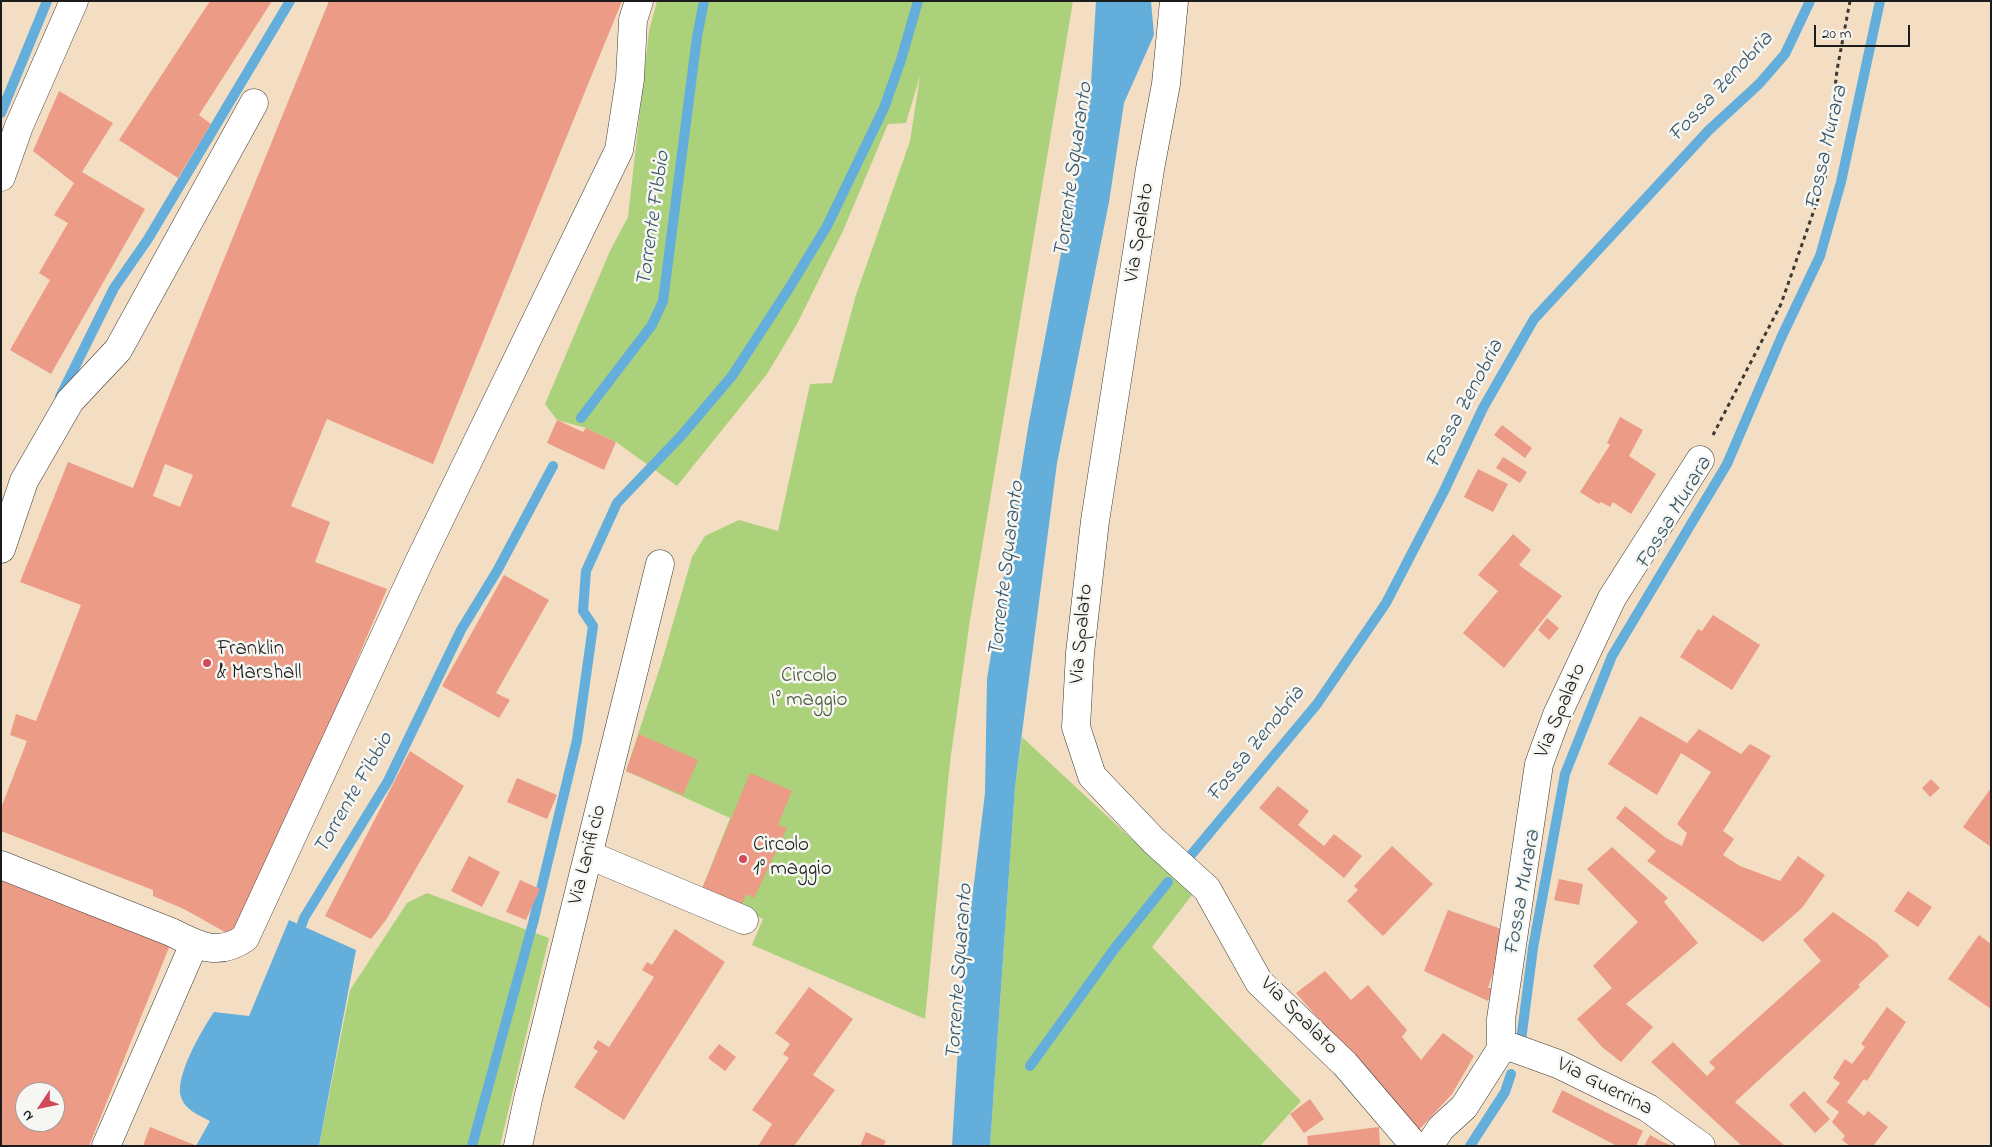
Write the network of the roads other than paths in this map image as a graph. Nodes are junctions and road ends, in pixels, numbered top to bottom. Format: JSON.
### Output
{"nodes":[{"id":1,"x":74,"y":1,"type":"edge"},
{"id":2,"x":639,"y":1,"type":"edge"},
{"id":3,"x":1174,"y":1,"type":"edge"},
{"id":4,"x":254,"y":102,"type":"dead end"},
{"id":5,"x":1,"y":177,"type":"edge"},
{"id":6,"x":1700,"y":460,"type":"road end"},
{"id":7,"x":1,"y":549,"type":"edge"},
{"id":8,"x":660,"y":564,"type":"dead end"},
{"id":9,"x":588,"y":855,"type":"junction"},
{"id":10,"x":1,"y":865,"type":"edge"},
{"id":11,"x":744,"y":920,"type":"dead end"},
{"id":12,"x":194,"y":944,"type":"junction"},
{"id":13,"x":1500,"y":1049,"type":"junction"},
{"id":14,"x":106,"y":1146,"type":"edge"},
{"id":15,"x":518,"y":1146,"type":"edge"},
{"id":16,"x":1415,"y":1146,"type":"edge"},
{"id":17,"x":1429,"y":1146,"type":"edge"},
{"id":18,"x":1701,"y":1146,"type":"edge"}],
"edges":[{"from":1,"to":5,"type":"street"},
{"from":2,"to":12,"type":"street"},
{"from":3,"to":16,"type":"street","name":"Via Spalato"},
{"from":4,"to":7,"type":"street"},
{"from":6,"to":13,"type":"street","name":"Via Spalato"},
{"from":8,"to":9,"type":"street","name":"Via Lanificio"},
{"from":9,"to":11,"type":"street"},
{"from":9,"to":15,"type":"street","name":"Via Lanificio"},
{"from":10,"to":12,"type":"street"},
{"from":12,"to":14,"type":"street"},
{"from":13,"to":17,"type":"street","name":"Via Spalato"},
{"from":13,"to":18,"type":"street","name":"Via Guerrina"}]}
